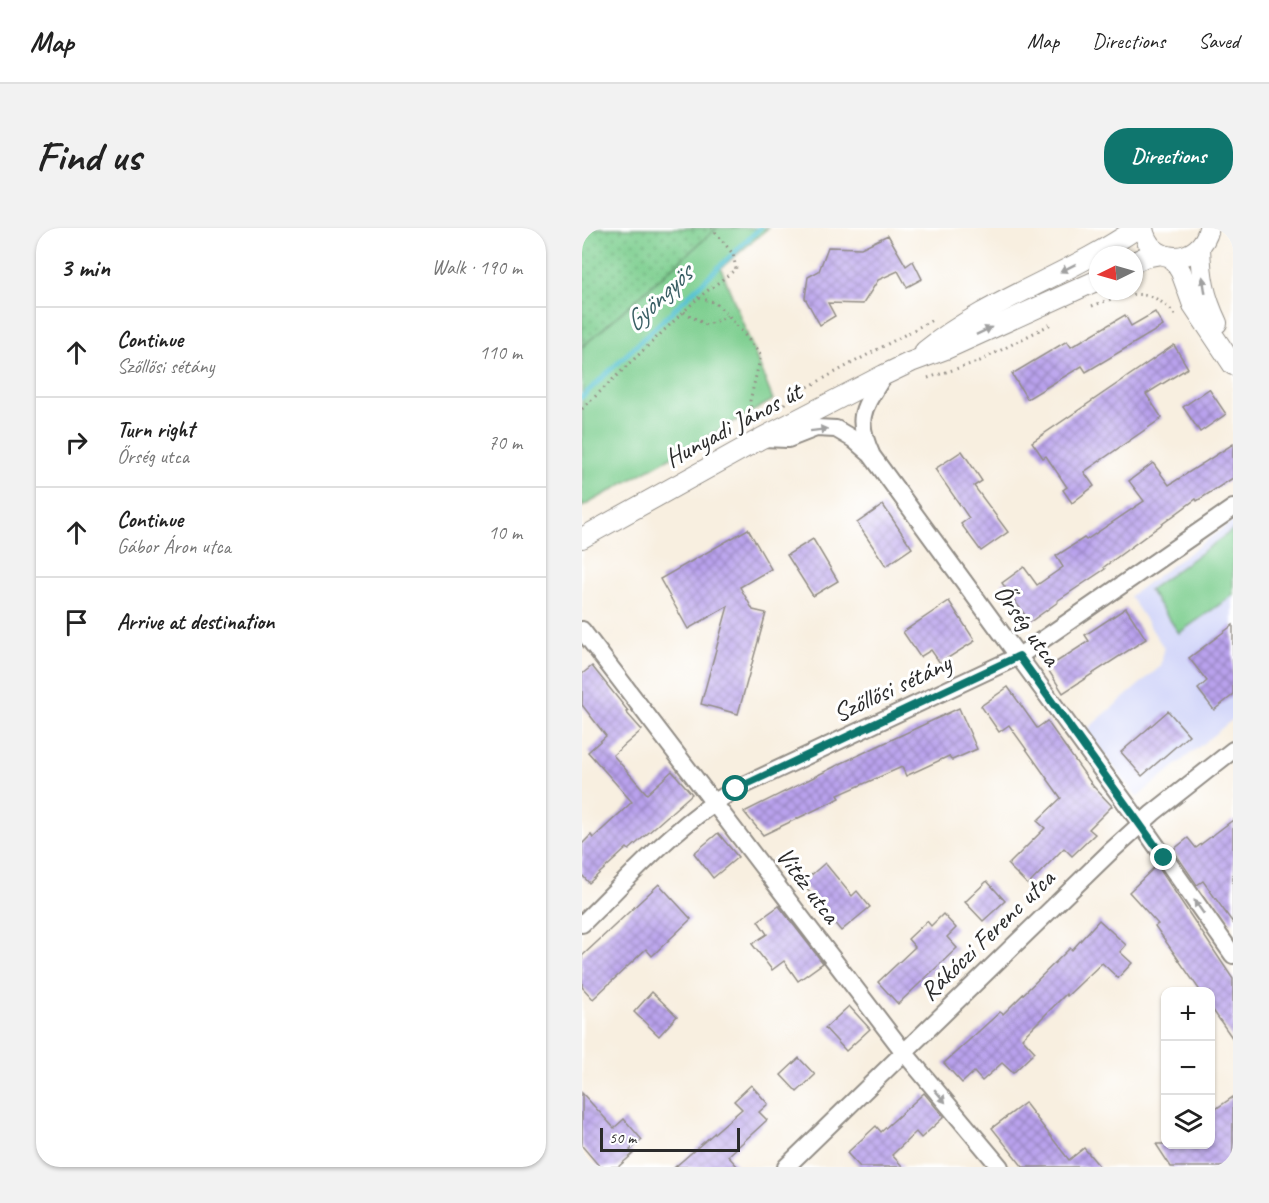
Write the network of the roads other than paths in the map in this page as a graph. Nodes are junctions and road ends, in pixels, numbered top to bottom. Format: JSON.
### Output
{"nodes":[{"id":1,"x":1137,"y":228,"type":"edge"},
{"id":2,"x":1143,"y":228,"type":"edge"},
{"id":3,"x":1207,"y":235,"type":"edge"},
{"id":4,"x":1167,"y":255,"type":"junction"},
{"id":5,"x":1143,"y":258,"type":"edge"},
{"id":6,"x":1089,"y":284,"type":"edge"},
{"id":7,"x":1233,"y":358,"type":"edge"},
{"id":8,"x":911,"y":362,"type":"junction"},
{"id":9,"x":1233,"y":365,"type":"edge"},
{"id":10,"x":884,"y":375,"type":"junction"},
{"id":11,"x":758,"y":440,"type":"junction"},
{"id":12,"x":872,"y":456,"type":"junction"},
{"id":13,"x":1233,"y":508,"type":"edge"},
{"id":14,"x":582,"y":538,"type":"edge"},
{"id":15,"x":582,"y":630,"type":"edge"},
{"id":16,"x":1019,"y":656,"type":"junction"},
{"id":17,"x":1233,"y":750,"type":"edge"},
{"id":18,"x":714,"y":802,"type":"junction"},
{"id":19,"x":1141,"y":824,"type":"junction"},
{"id":20,"x":582,"y":924,"type":"edge"},
{"id":21,"x":1233,"y":955,"type":"edge"},
{"id":22,"x":903,"y":1051,"type":"junction"},
{"id":23,"x":786,"y":1167,"type":"edge"},
{"id":24,"x":1000,"y":1167,"type":"edge"}],
"edges":[{"from":1,"to":8,"type":"street","name":"Hunyadi János út","one_way":true},
{"from":2,"to":4,"type":"street"},
{"from":3,"to":4,"type":"street"},
{"from":7,"to":3,"type":"street","one_way":true},
{"from":4,"to":5,"type":"street"},
{"from":4,"to":9,"type":"street"},
{"from":8,"to":6,"type":"street","name":"Hunyadi János út","one_way":true},
{"from":8,"to":10,"type":"street","name":"Hunyadi János út"},
{"from":10,"to":11,"type":"street","name":"Hunyadi János út"},
{"from":10,"to":12,"type":"street","name":"Őrség utca"},
{"from":11,"to":12,"type":"street","name":"Őrség utca","one_way":true},
{"from":11,"to":14,"type":"street","name":"Hunyadi János út"},
{"from":12,"to":16,"type":"street","name":"Őrség utca"},
{"from":13,"to":16,"type":"street","name":"Szőllősi sétány"},
{"from":15,"to":18,"type":"street","name":"Vitéz utca"},
{"from":16,"to":18,"type":"street","name":"Szőllősi sétány"},
{"from":16,"to":19,"type":"street","name":"Őrség utca"},
{"from":17,"to":19,"type":"street","name":"Rákóczi Ferenc utca"},
{"from":18,"to":20,"type":"street","name":"Szőllősi sétány"},
{"from":18,"to":22,"type":"street","name":"Vitéz utca"},
{"from":21,"to":19,"type":"street","name":"Őrség utca","one_way":true},
{"from":19,"to":22,"type":"street","name":"Rákóczi Ferenc utca"},
{"from":22,"to":23,"type":"street","name":"Rákóczi Ferenc utca"},
{"from":22,"to":24,"type":"street","name":"Vitéz utca","one_way":true}]}
